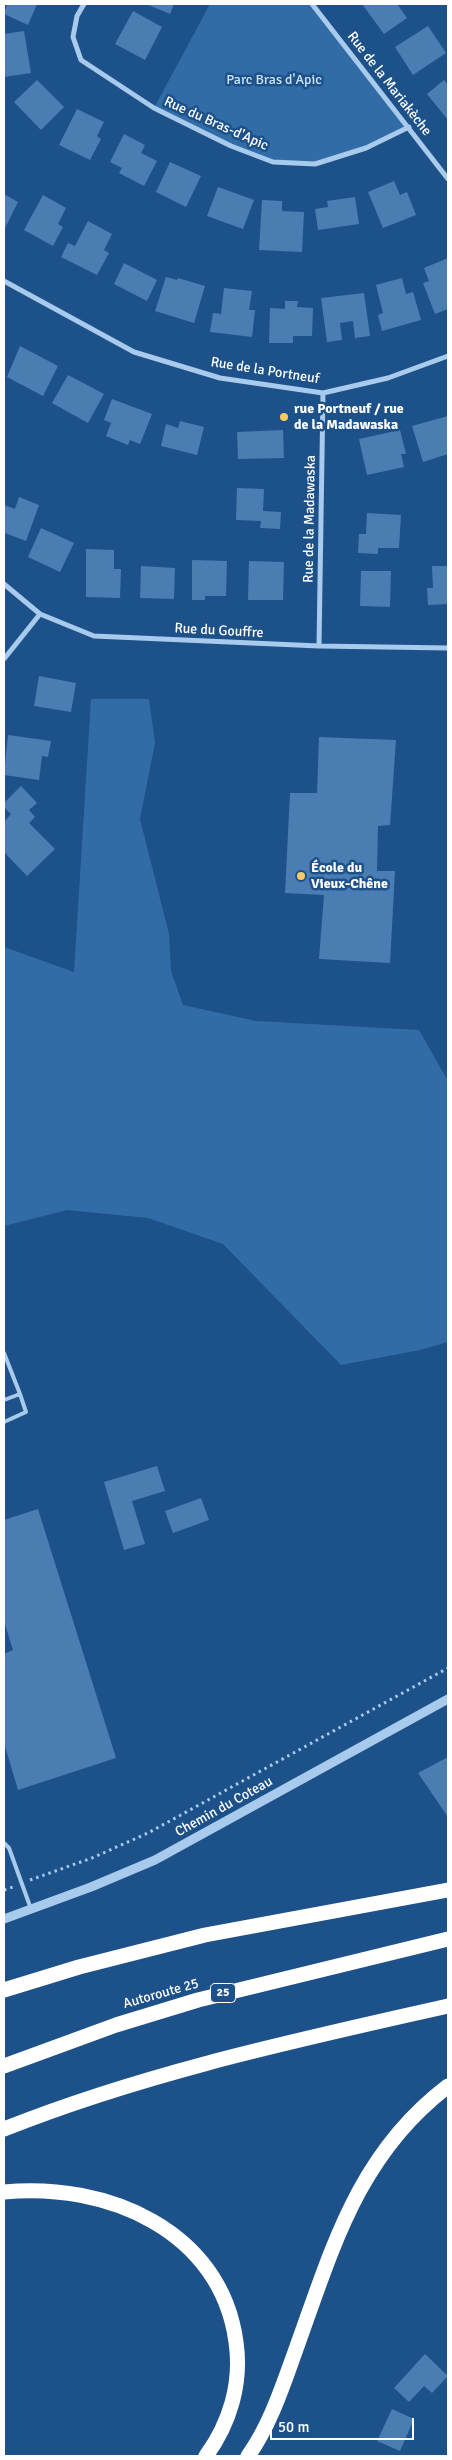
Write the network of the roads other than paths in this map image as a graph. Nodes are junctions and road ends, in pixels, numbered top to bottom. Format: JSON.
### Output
{"nodes":[{"id":1,"x":84,"y":4,"type":"edge"},
{"id":2,"x":312,"y":4,"type":"edge"},
{"id":3,"x":409,"y":127,"type":"junction"},
{"id":4,"x":448,"y":179,"type":"edge"},
{"id":5,"x":4,"y":281,"type":"edge"},
{"id":6,"x":448,"y":356,"type":"edge"},
{"id":7,"x":323,"y":393,"type":"junction"},
{"id":8,"x":4,"y":584,"type":"edge"},
{"id":9,"x":40,"y":614,"type":"junction"},
{"id":10,"x":319,"y":646,"type":"junction"},
{"id":11,"x":448,"y":648,"type":"edge"},
{"id":12,"x":4,"y":659,"type":"edge"},
{"id":13,"x":4,"y":1353,"type":"edge"},
{"id":14,"x":20,"y":1394,"type":"junction"},
{"id":15,"x":4,"y":1400,"type":"edge"},
{"id":16,"x":4,"y":1422,"type":"edge"},
{"id":17,"x":448,"y":1699,"type":"edge"},
{"id":18,"x":4,"y":1844,"type":"edge"},
{"id":19,"x":448,"y":1890,"type":"edge"},
{"id":20,"x":31,"y":1909,"type":"junction"},
{"id":21,"x":5,"y":1916,"type":"edge"},
{"id":22,"x":448,"y":1940,"type":"edge"},
{"id":23,"x":4,"y":1990,"type":"edge"},
{"id":24,"x":448,"y":2006,"type":"edge"},
{"id":25,"x":4,"y":2066,"type":"edge"},
{"id":26,"x":448,"y":2086,"type":"edge"},
{"id":27,"x":4,"y":2129,"type":"edge"},
{"id":28,"x":4,"y":2192,"type":"edge"},
{"id":29,"x":206,"y":2456,"type":"edge"},
{"id":30,"x":248,"y":2456,"type":"edge"}],
"edges":[{"from":1,"to":3,"type":"street","name":"Rue du Bras-d'Apic"},
{"from":2,"to":3,"type":"street","name":"Rue de la Mariakèche"},
{"from":3,"to":4,"type":"street","name":"Rue de la Mariakèche"},
{"from":5,"to":7,"type":"street","name":"Rue de la Portneuf"},
{"from":6,"to":7,"type":"street","name":"Rue de la Portneuf"},
{"from":7,"to":10,"type":"street","name":"Rue de la Madawaska"},
{"from":8,"to":9,"type":"street","name":"Rue du Gouffre"},
{"from":9,"to":10,"type":"street","name":"Rue du Gouffre"},
{"from":9,"to":12,"type":"street"},
{"from":10,"to":11,"type":"street","name":"Rue du Gouffre"},
{"from":13,"to":14,"type":"lane"},
{"from":14,"to":15,"type":"lane"},
{"from":14,"to":16,"type":"lane"},
{"from":17,"to":20,"type":"street","name":"Chemin du Coteau"},
{"from":18,"to":20,"type":"lane"},
{"from":19,"to":23,"type":"highway"},
{"from":20,"to":21,"type":"street","name":"Chemin du Coteau"},
{"from":22,"to":25,"type":"highway","name":"Autoroute 25","number":"25"},
{"from":24,"to":27,"type":"highway"},
{"from":26,"to":30,"type":"highway"},
{"from":28,"to":29,"type":"highway"}]}
